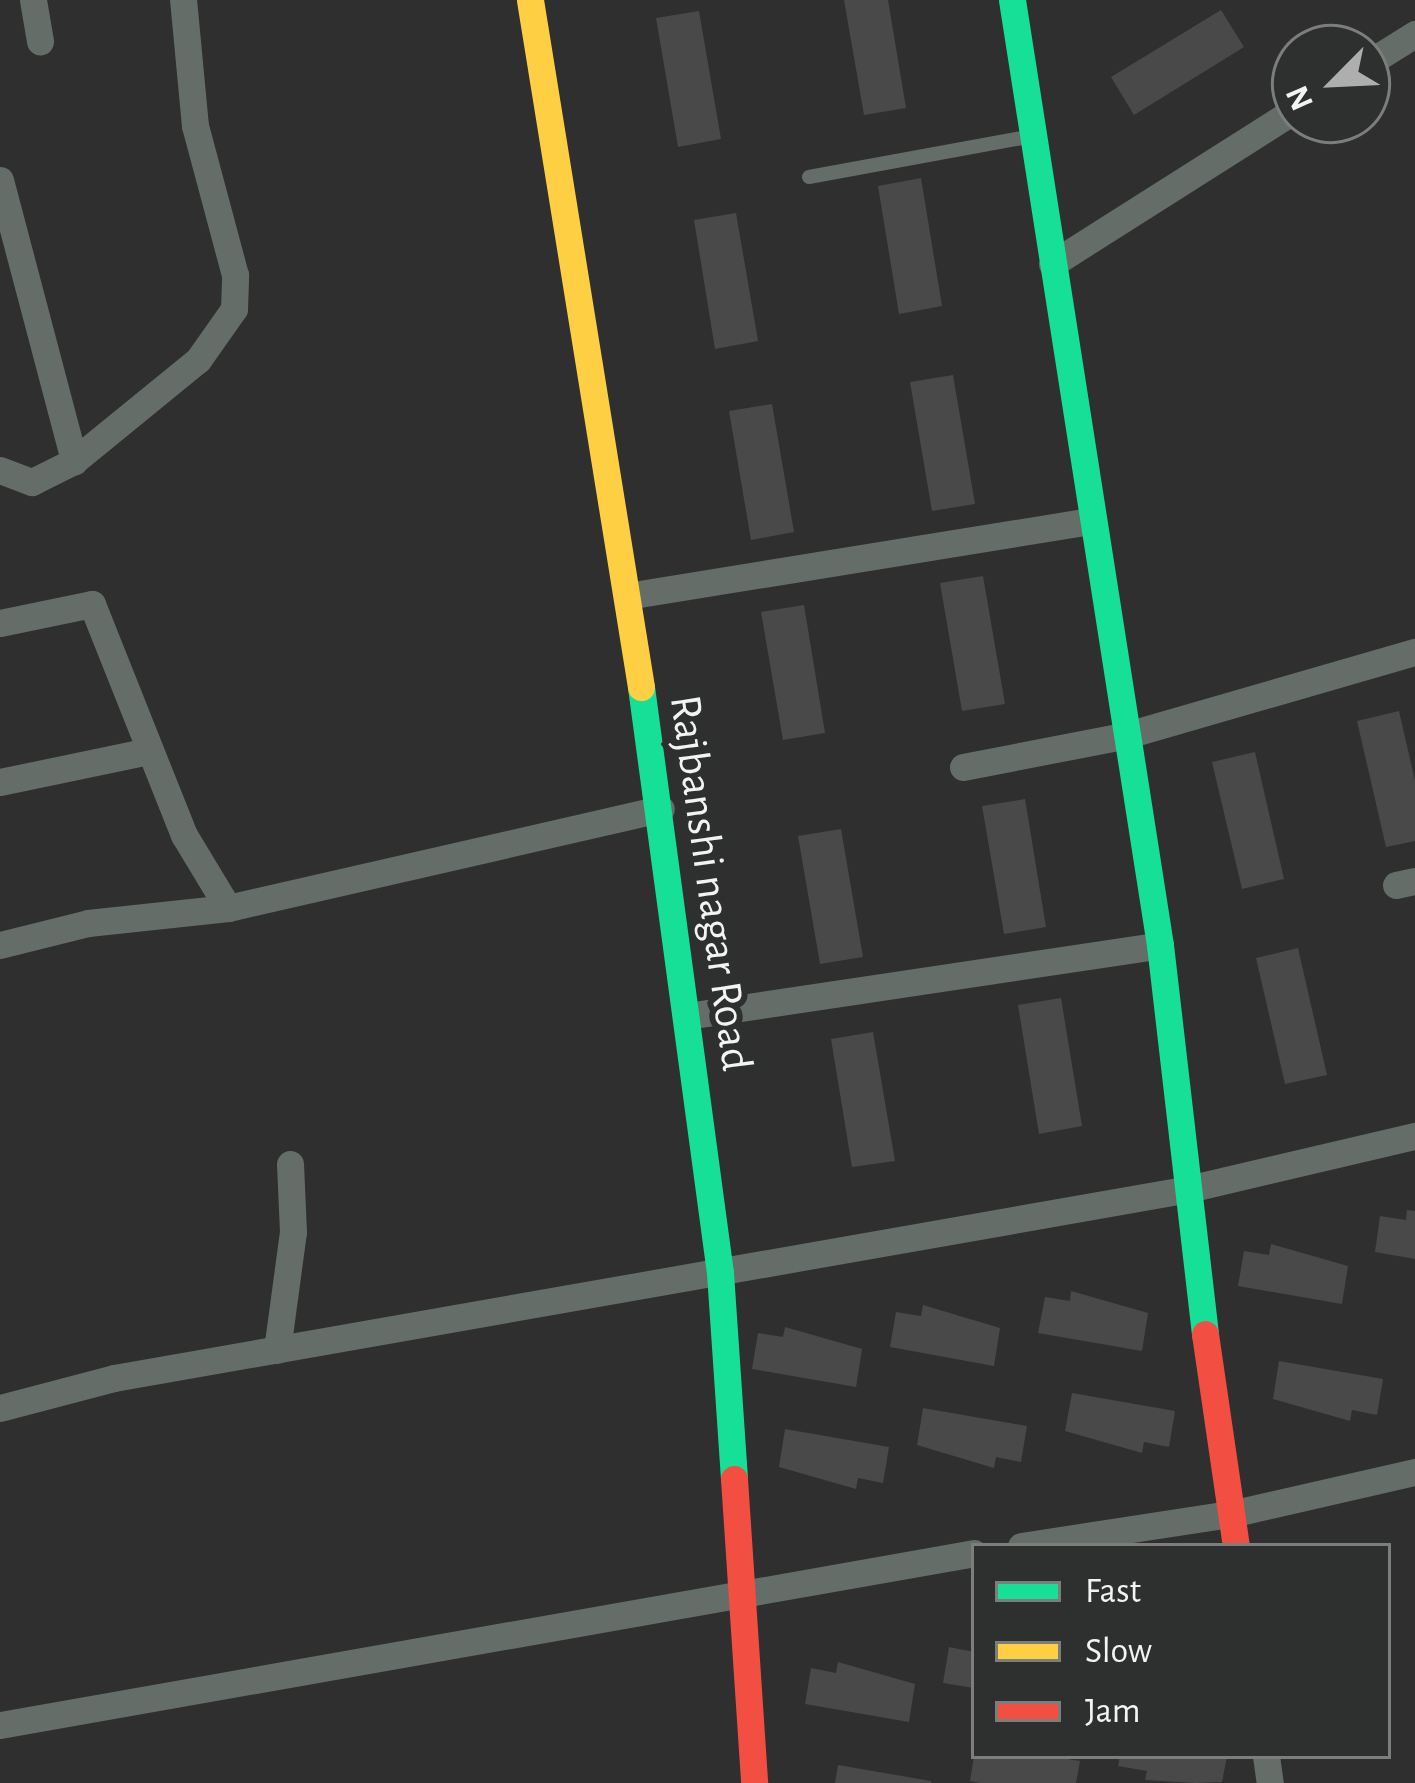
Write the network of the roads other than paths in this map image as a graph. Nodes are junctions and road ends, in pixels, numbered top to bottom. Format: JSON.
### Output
{"nodes":[{"id":1,"x":33,"y":0,"type":"edge"},
{"id":2,"x":183,"y":0,"type":"edge"},
{"id":3,"x":530,"y":0,"type":"edge"},
{"id":4,"x":1012,"y":0,"type":"edge"},
{"id":5,"x":40,"y":41,"type":"dead end"},
{"id":6,"x":1271,"y":125,"type":"edge"},
{"id":7,"x":1032,"y":136,"type":"junction"},
{"id":8,"x":809,"y":177,"type":"dead end"},
{"id":9,"x":0,"y":180,"type":"edge"},
{"id":10,"x":1052,"y":264,"type":"junction"},
{"id":11,"x":74,"y":461,"type":"junction"},
{"id":12,"x":0,"y":470,"type":"edge"},
{"id":13,"x":1091,"y":521,"type":"junction"},
{"id":14,"x":626,"y":596,"type":"junction"},
{"id":15,"x":0,"y":623,"type":"edge"},
{"id":16,"x":1415,"y":652,"type":"edge"},
{"id":17,"x":1127,"y":736,"type":"junction"},
{"id":18,"x":149,"y":751,"type":"junction"},
{"id":19,"x":963,"y":767,"type":"dead end"},
{"id":20,"x":0,"y":782,"type":"edge"},
{"id":21,"x":661,"y":809,"type":"junction"},
{"id":22,"x":228,"y":908,"type":"junction"},
{"id":23,"x":0,"y":945,"type":"edge"},
{"id":24,"x":1160,"y":945,"type":"junction"},
{"id":25,"x":687,"y":1016,"type":"junction"},
{"id":26,"x":1415,"y":1136,"type":"edge"},
{"id":27,"x":290,"y":1164,"type":"dead end"},
{"id":28,"x":1184,"y":1190,"type":"junction"},
{"id":29,"x":720,"y":1273,"type":"junction"},
{"id":30,"x":278,"y":1350,"type":"junction"},
{"id":31,"x":0,"y":1408,"type":"edge"},
{"id":32,"x":1415,"y":1472,"type":"edge"},
{"id":33,"x":1231,"y":1514,"type":"junction"},
{"id":34,"x":1042,"y":1543,"type":"edge"},
{"id":35,"x":1236,"y":1543,"type":"edge"},
{"id":36,"x":971,"y":1553,"type":"edge"},
{"id":37,"x":742,"y":1588,"type":"junction"},
{"id":38,"x":0,"y":1725,"type":"edge"},
{"id":39,"x":754,"y":1783,"type":"edge"}],
"edges":[{"from":1,"to":5,"type":"street"},
{"from":2,"to":11,"type":"street"},
{"from":3,"to":14,"type":"street","name":"Rajbanshi nagar Road"},
{"from":4,"to":7,"type":"street"},
{"from":6,"to":10,"type":"street"},
{"from":7,"to":8,"type":"lane"},
{"from":7,"to":10,"type":"street"},
{"from":9,"to":11,"type":"street"},
{"from":10,"to":13,"type":"street"},
{"from":11,"to":12,"type":"street"},
{"from":13,"to":14,"type":"street"},
{"from":13,"to":17,"type":"street"},
{"from":14,"to":21,"type":"street","name":"Rajbanshi nagar Road"},
{"from":15,"to":18,"type":"street"},
{"from":16,"to":17,"type":"street"},
{"from":17,"to":19,"type":"street"},
{"from":17,"to":24,"type":"street"},
{"from":18,"to":20,"type":"street"},
{"from":18,"to":22,"type":"street"},
{"from":21,"to":22,"type":"street"},
{"from":21,"to":25,"type":"street","name":"Rajbanshi nagar Road"},
{"from":22,"to":23,"type":"street"},
{"from":24,"to":25,"type":"street"},
{"from":24,"to":28,"type":"street"},
{"from":25,"to":29,"type":"street","name":"Rajbanshi nagar Road"},
{"from":26,"to":28,"type":"street"},
{"from":27,"to":30,"type":"street"},
{"from":28,"to":29,"type":"street"},
{"from":28,"to":33,"type":"street"},
{"from":29,"to":30,"type":"street"},
{"from":29,"to":37,"type":"street","name":"Rajbanshi nagar Road"},
{"from":30,"to":31,"type":"street"},
{"from":32,"to":33,"type":"street"},
{"from":33,"to":34,"type":"street"},
{"from":33,"to":35,"type":"street"},
{"from":36,"to":37,"type":"street"},
{"from":37,"to":38,"type":"street"},
{"from":37,"to":39,"type":"street","name":"Rajbanshi nagar Road"}]}
